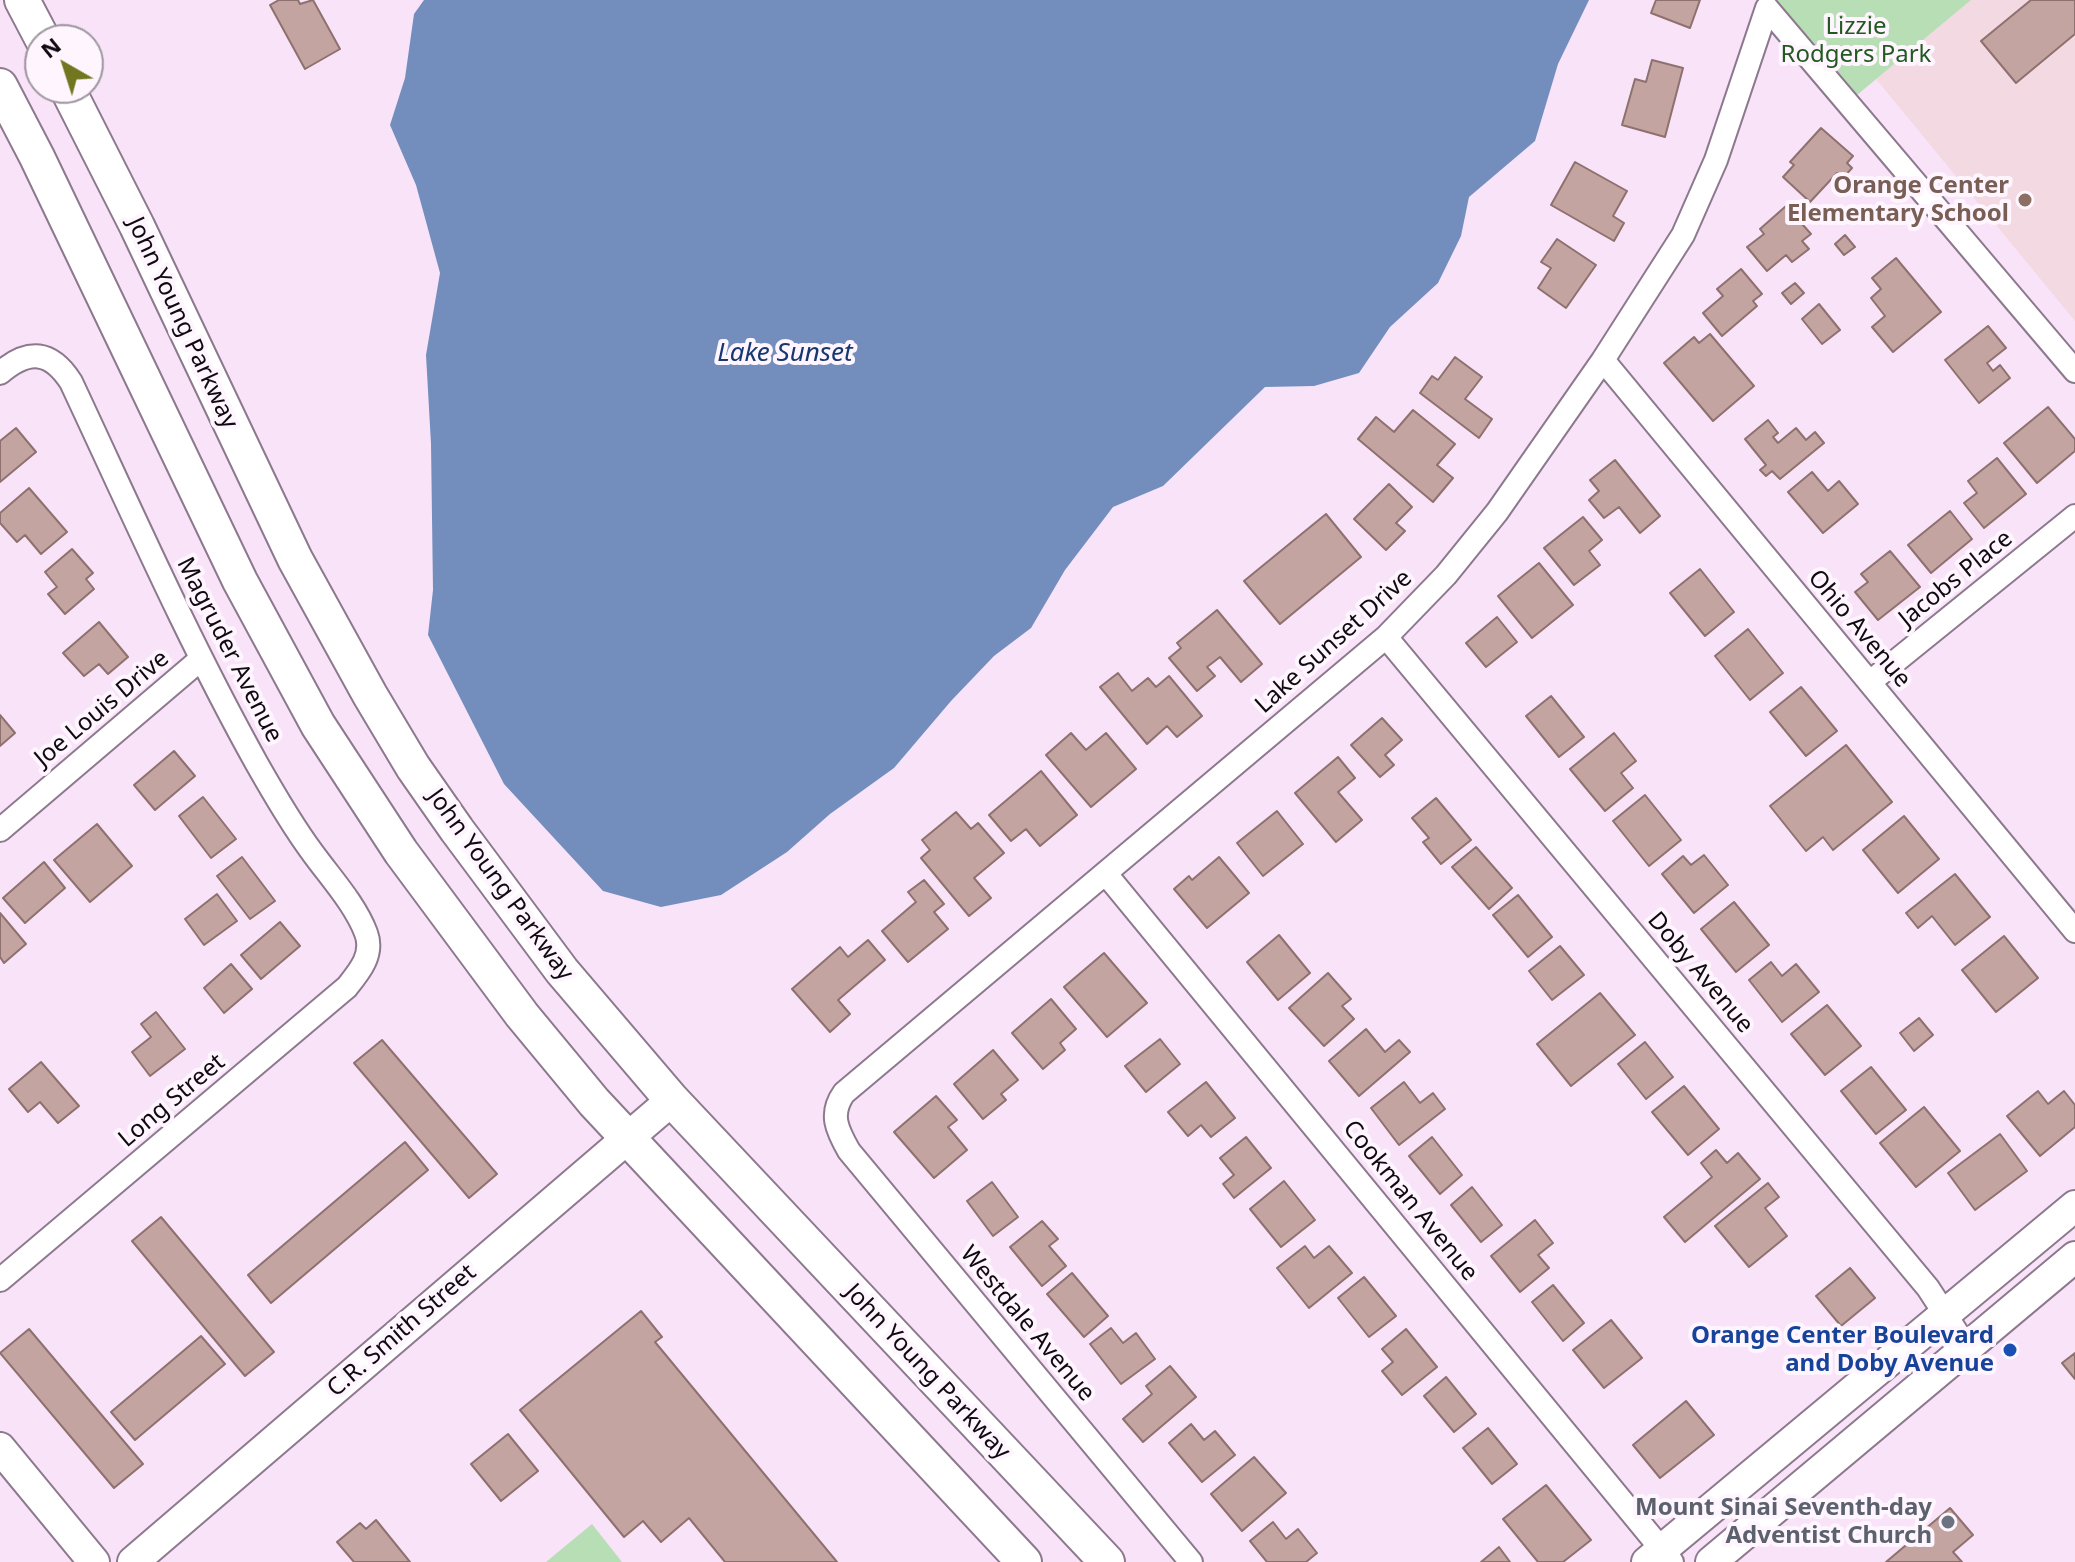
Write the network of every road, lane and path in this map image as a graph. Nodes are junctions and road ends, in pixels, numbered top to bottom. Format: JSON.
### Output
{"nodes":[{"id":1,"x":22,"y":0,"type":"edge"},
{"id":2,"x":35,"y":24,"type":"edge"},
{"id":3,"x":0,"y":86,"type":"edge"},
{"id":4,"x":75,"y":104,"type":"edge"},
{"id":5,"x":1603,"y":360,"type":"junction"},
{"id":6,"x":2075,"y":371,"type":"edge"},
{"id":7,"x":0,"y":373,"type":"edge"},
{"id":8,"x":2075,"y":516,"type":"edge"},
{"id":9,"x":1386,"y":637,"type":"junction"},
{"id":10,"x":201,"y":659,"type":"junction"},
{"id":11,"x":1870,"y":682,"type":"junction"},
{"id":12,"x":0,"y":830,"type":"edge"},
{"id":13,"x":1106,"y":874,"type":"junction"},
{"id":14,"x":2075,"y":931,"type":"edge"},
{"id":15,"x":367,"y":955,"type":"joint"},
{"id":16,"x":672,"y":1100,"type":"junction"},
{"id":17,"x":834,"y":1114,"type":"joint"},
{"id":18,"x":628,"y":1138,"type":"junction"},
{"id":19,"x":2075,"y":1206,"type":"edge"},
{"id":20,"x":2075,"y":1257,"type":"edge"},
{"id":21,"x":0,"y":1280,"type":"edge"},
{"id":22,"x":1946,"y":1316,"type":"junction"},
{"id":23,"x":1967,"y":1348,"type":"junction"},
{"id":24,"x":0,"y":1448,"type":"edge"},
{"id":25,"x":1660,"y":1558,"type":"edge"},
{"id":26,"x":94,"y":1562,"type":"edge"},
{"id":27,"x":133,"y":1562,"type":"edge"},
{"id":28,"x":1024,"y":1562,"type":"edge"},
{"id":29,"x":1107,"y":1562,"type":"edge"},
{"id":30,"x":1191,"y":1562,"type":"edge"},
{"id":31,"x":1711,"y":1562,"type":"edge"}],
"edges":[{"from":1,"to":2,"type":"main road"},
{"from":3,"to":18,"type":"main road"},
{"from":4,"to":16,"type":"main road","name":"John Young Parkway"},
{"from":5,"to":6,"type":"street","name":"Lake Sunset Drive"},
{"from":5,"to":9,"type":"street","name":"Lake Sunset Drive"},
{"from":5,"to":11,"type":"street","name":"Ohio Avenue"},
{"from":7,"to":10,"type":"street","name":"Magruder Avenue"},
{"from":8,"to":11,"type":"street","name":"Jacobs Place"},
{"from":9,"to":13,"type":"street","name":"Lake Sunset Drive"},
{"from":9,"to":22,"type":"street","name":"Doby Avenue"},
{"from":10,"to":12,"type":"street","name":"Joe Louis Drive"},
{"from":10,"to":15,"type":"street","name":"Magruder Avenue"},
{"from":11,"to":14,"type":"street","name":"Ohio Avenue"},
{"from":13,"to":17,"type":"street","name":"Lake Sunset Drive"},
{"from":13,"to":25,"type":"street","name":"Cookman Avenue"},
{"from":15,"to":21,"type":"street","name":"Long Street"},
{"from":16,"to":18,"type":"street","name":"C.R. Smith Street"},
{"from":16,"to":29,"type":"main road","name":"John Young Parkway"},
{"from":17,"to":30,"type":"street","name":"Westdale Avenue"},
{"from":18,"to":27,"type":"street","name":"C.R. Smith Street"},
{"from":18,"to":28,"type":"main road"},
{"from":19,"to":22,"type":"street"},
{"from":20,"to":23,"type":"street"},
{"from":22,"to":23,"type":"street","name":"Doby Avenue"},
{"from":22,"to":25,"type":"street"},
{"from":23,"to":31,"type":"street"},
{"from":24,"to":26,"type":"street"}]}
